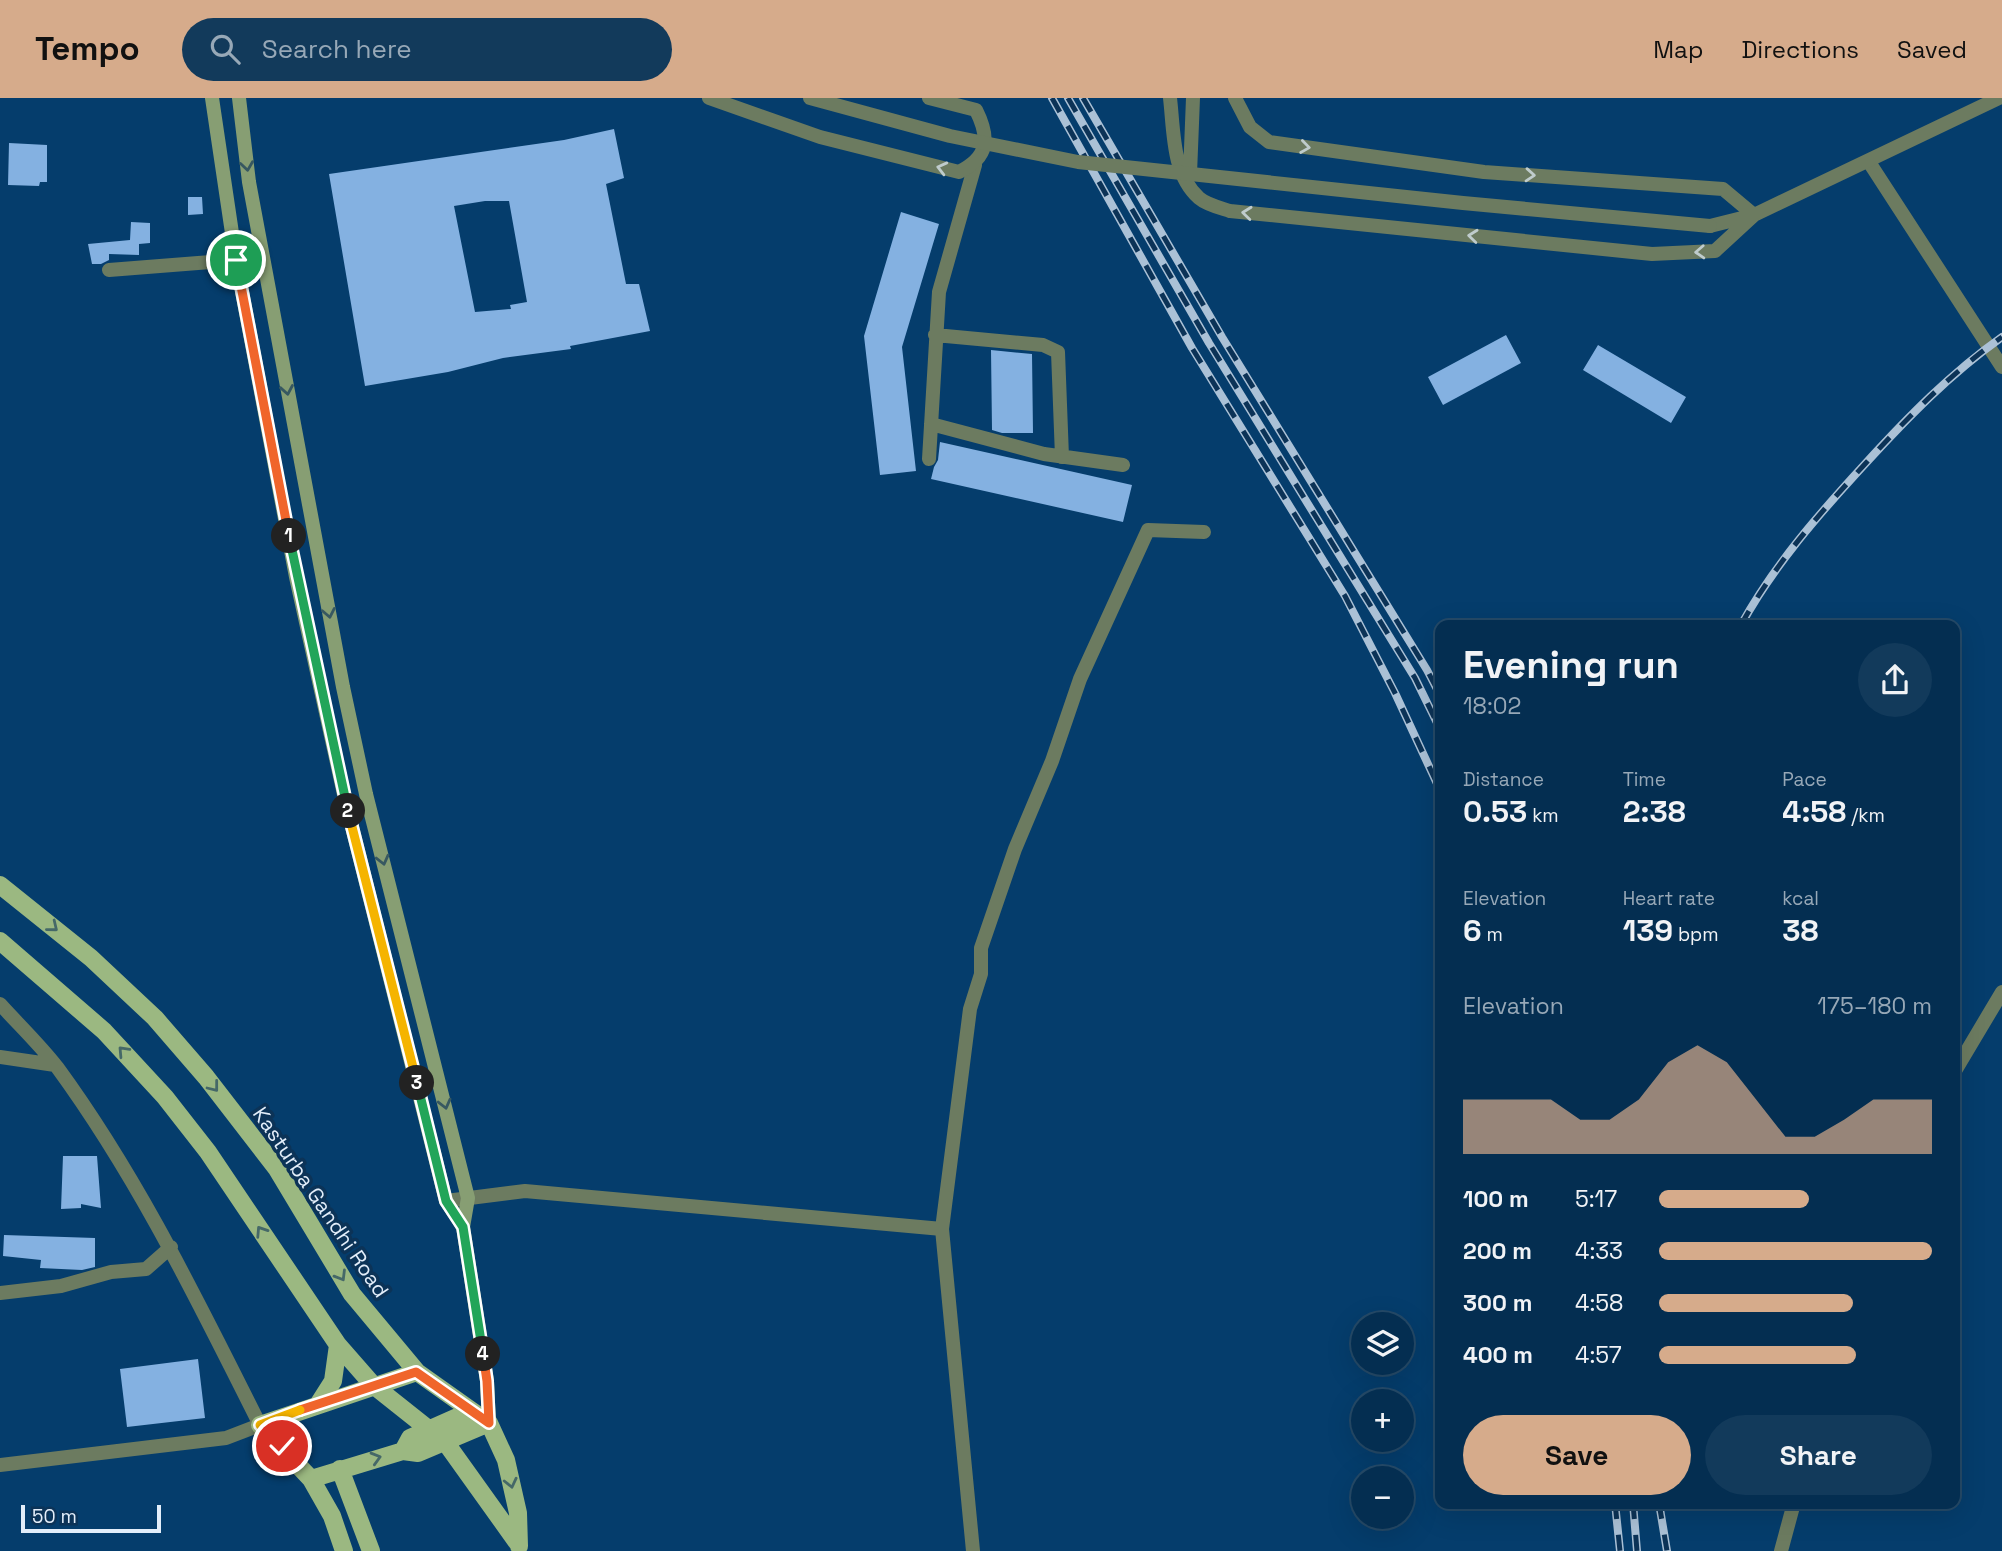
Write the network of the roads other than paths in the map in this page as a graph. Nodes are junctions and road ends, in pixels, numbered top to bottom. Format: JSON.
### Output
{"nodes":[{"id":1,"x":212,"y":98,"type":"edge"},
{"id":2,"x":239,"y":98,"type":"edge"},
{"id":3,"x":709,"y":98,"type":"edge"},
{"id":4,"x":810,"y":98,"type":"edge"},
{"id":5,"x":929,"y":98,"type":"edge"},
{"id":6,"x":1170,"y":98,"type":"edge"},
{"id":7,"x":1193,"y":98,"type":"edge"},
{"id":8,"x":1235,"y":98,"type":"edge"},
{"id":9,"x":1999,"y":98,"type":"edge"},
{"id":10,"x":1869,"y":162,"type":"junction"},
{"id":11,"x":975,"y":164,"type":"junction"},
{"id":12,"x":1190,"y":174,"type":"junction"},
{"id":13,"x":1754,"y":215,"type":"junction"},
{"id":14,"x":236,"y":260,"type":"junction"},
{"id":15,"x":109,"y":270,"type":"dead end"},
{"id":16,"x":935,"y":335,"type":"junction"},
{"id":17,"x":2002,"y":367,"type":"edge"},
{"id":18,"x":931,"y":424,"type":"junction"},
{"id":19,"x":1062,"y":457,"type":"junction"},
{"id":20,"x":929,"y":459,"type":"dead end"},
{"id":21,"x":1123,"y":465,"type":"dead end"},
{"id":22,"x":1203,"y":532,"type":"dead end"},
{"id":23,"x":0,"y":885,"type":"edge"},
{"id":24,"x":0,"y":941,"type":"edge"},
{"id":25,"x":2002,"y":992,"type":"edge"},
{"id":26,"x":0,"y":1004,"type":"edge"},
{"id":27,"x":0,"y":1057,"type":"edge"},
{"id":28,"x":1960,"y":1063,"type":"edge"},
{"id":29,"x":55,"y":1065,"type":"junction"},
{"id":30,"x":468,"y":1198,"type":"junction"},
{"id":31,"x":446,"y":1201,"type":"junction"},
{"id":32,"x":463,"y":1227,"type":"junction"},
{"id":33,"x":942,"y":1229,"type":"junction"},
{"id":34,"x":171,"y":1247,"type":"junction"},
{"id":35,"x":0,"y":1293,"type":"edge"},
{"id":36,"x":338,"y":1345,"type":"junction"},
{"id":37,"x":416,"y":1372,"type":"junction"},
{"id":38,"x":373,"y":1385,"type":"junction"},
{"id":39,"x":319,"y":1403,"type":"junction"},
{"id":40,"x":471,"y":1411,"type":"junction"},
{"id":41,"x":489,"y":1423,"type":"junction"},
{"id":42,"x":260,"y":1425,"type":"junction"},
{"id":43,"x":429,"y":1429,"type":"junction"},
{"id":44,"x":446,"y":1443,"type":"junction"},
{"id":45,"x":403,"y":1451,"type":"junction"},
{"id":46,"x":0,"y":1465,"type":"edge"},
{"id":47,"x":340,"y":1469,"type":"junction"},
{"id":48,"x":311,"y":1479,"type":"junction"},
{"id":49,"x":1792,"y":1509,"type":"edge"},
{"id":50,"x":520,"y":1548,"type":"edge"},
{"id":51,"x":344,"y":1551,"type":"edge"},
{"id":52,"x":371,"y":1551,"type":"edge"},
{"id":53,"x":973,"y":1551,"type":"edge"},
{"id":54,"x":1781,"y":1551,"type":"edge"}],
"edges":[{"from":1,"to":14,"type":"main road"},
{"from":2,"to":30,"type":"main road","one_way":true},
{"from":11,"to":3,"type":"street","one_way":true},
{"from":4,"to":12,"type":"street","bridge":true},
{"from":5,"to":11,"type":"street"},
{"from":13,"to":6,"type":"street","one_way":true},
{"from":7,"to":12,"type":"street"},
{"from":8,"to":13,"type":"street","one_way":true},
{"from":9,"to":10,"type":"street"},
{"from":10,"to":13,"type":"street"},
{"from":10,"to":17,"type":"street"},
{"from":11,"to":16,"type":"street"},
{"from":12,"to":13,"type":"street","bridge":true},
{"from":14,"to":15,"type":"street"},
{"from":14,"to":31,"type":"main road"},
{"from":16,"to":18,"type":"street"},
{"from":16,"to":19,"type":"street"},
{"from":18,"to":19,"type":"street"},
{"from":18,"to":20,"type":"street"},
{"from":19,"to":21,"type":"street"},
{"from":22,"to":33,"type":"street"},
{"from":23,"to":37,"type":"main road","name":"Kasturba Gandhi Road","one_way":true},
{"from":36,"to":24,"type":"main road","one_way":true},
{"from":25,"to":28,"type":"street"},
{"from":26,"to":29,"type":"street"},
{"from":27,"to":29,"type":"street"},
{"from":29,"to":34,"type":"street"},
{"from":30,"to":31,"type":"street"},
{"from":30,"to":32,"type":"main road"},
{"from":30,"to":33,"type":"street"},
{"from":31,"to":32,"type":"main road"},
{"from":32,"to":41,"type":"main road"},
{"from":33,"to":53,"type":"street"},
{"from":34,"to":35,"type":"street"},
{"from":34,"to":42,"type":"street"},
{"from":36,"to":38,"type":"main road"},
{"from":36,"to":39,"type":"main road"},
{"from":37,"to":38,"type":"main road"},
{"from":37,"to":40,"type":"main road","name":"Kasturba Gandhi Road"},
{"from":38,"to":39,"type":"main road"},
{"from":38,"to":43,"type":"main road"},
{"from":39,"to":42,"type":"main road"},
{"from":40,"to":41,"type":"main road","name":"Kasturba Gandhi Road"},
{"from":40,"to":43,"type":"main road"},
{"from":41,"to":44,"type":"main road"},
{"from":41,"to":50,"type":"main road","one_way":true},
{"from":42,"to":46,"type":"street"},
{"from":42,"to":48,"type":"main road"},
{"from":43,"to":44,"type":"main road"},
{"from":43,"to":45,"type":"main road"},
{"from":44,"to":45,"type":"main road"},
{"from":44,"to":50,"type":"main road"},
{"from":47,"to":45,"type":"main road","one_way":true},
{"from":47,"to":48,"type":"main road"},
{"from":47,"to":52,"type":"main road"},
{"from":48,"to":51,"type":"main road"},
{"from":49,"to":54,"type":"street"}]}
